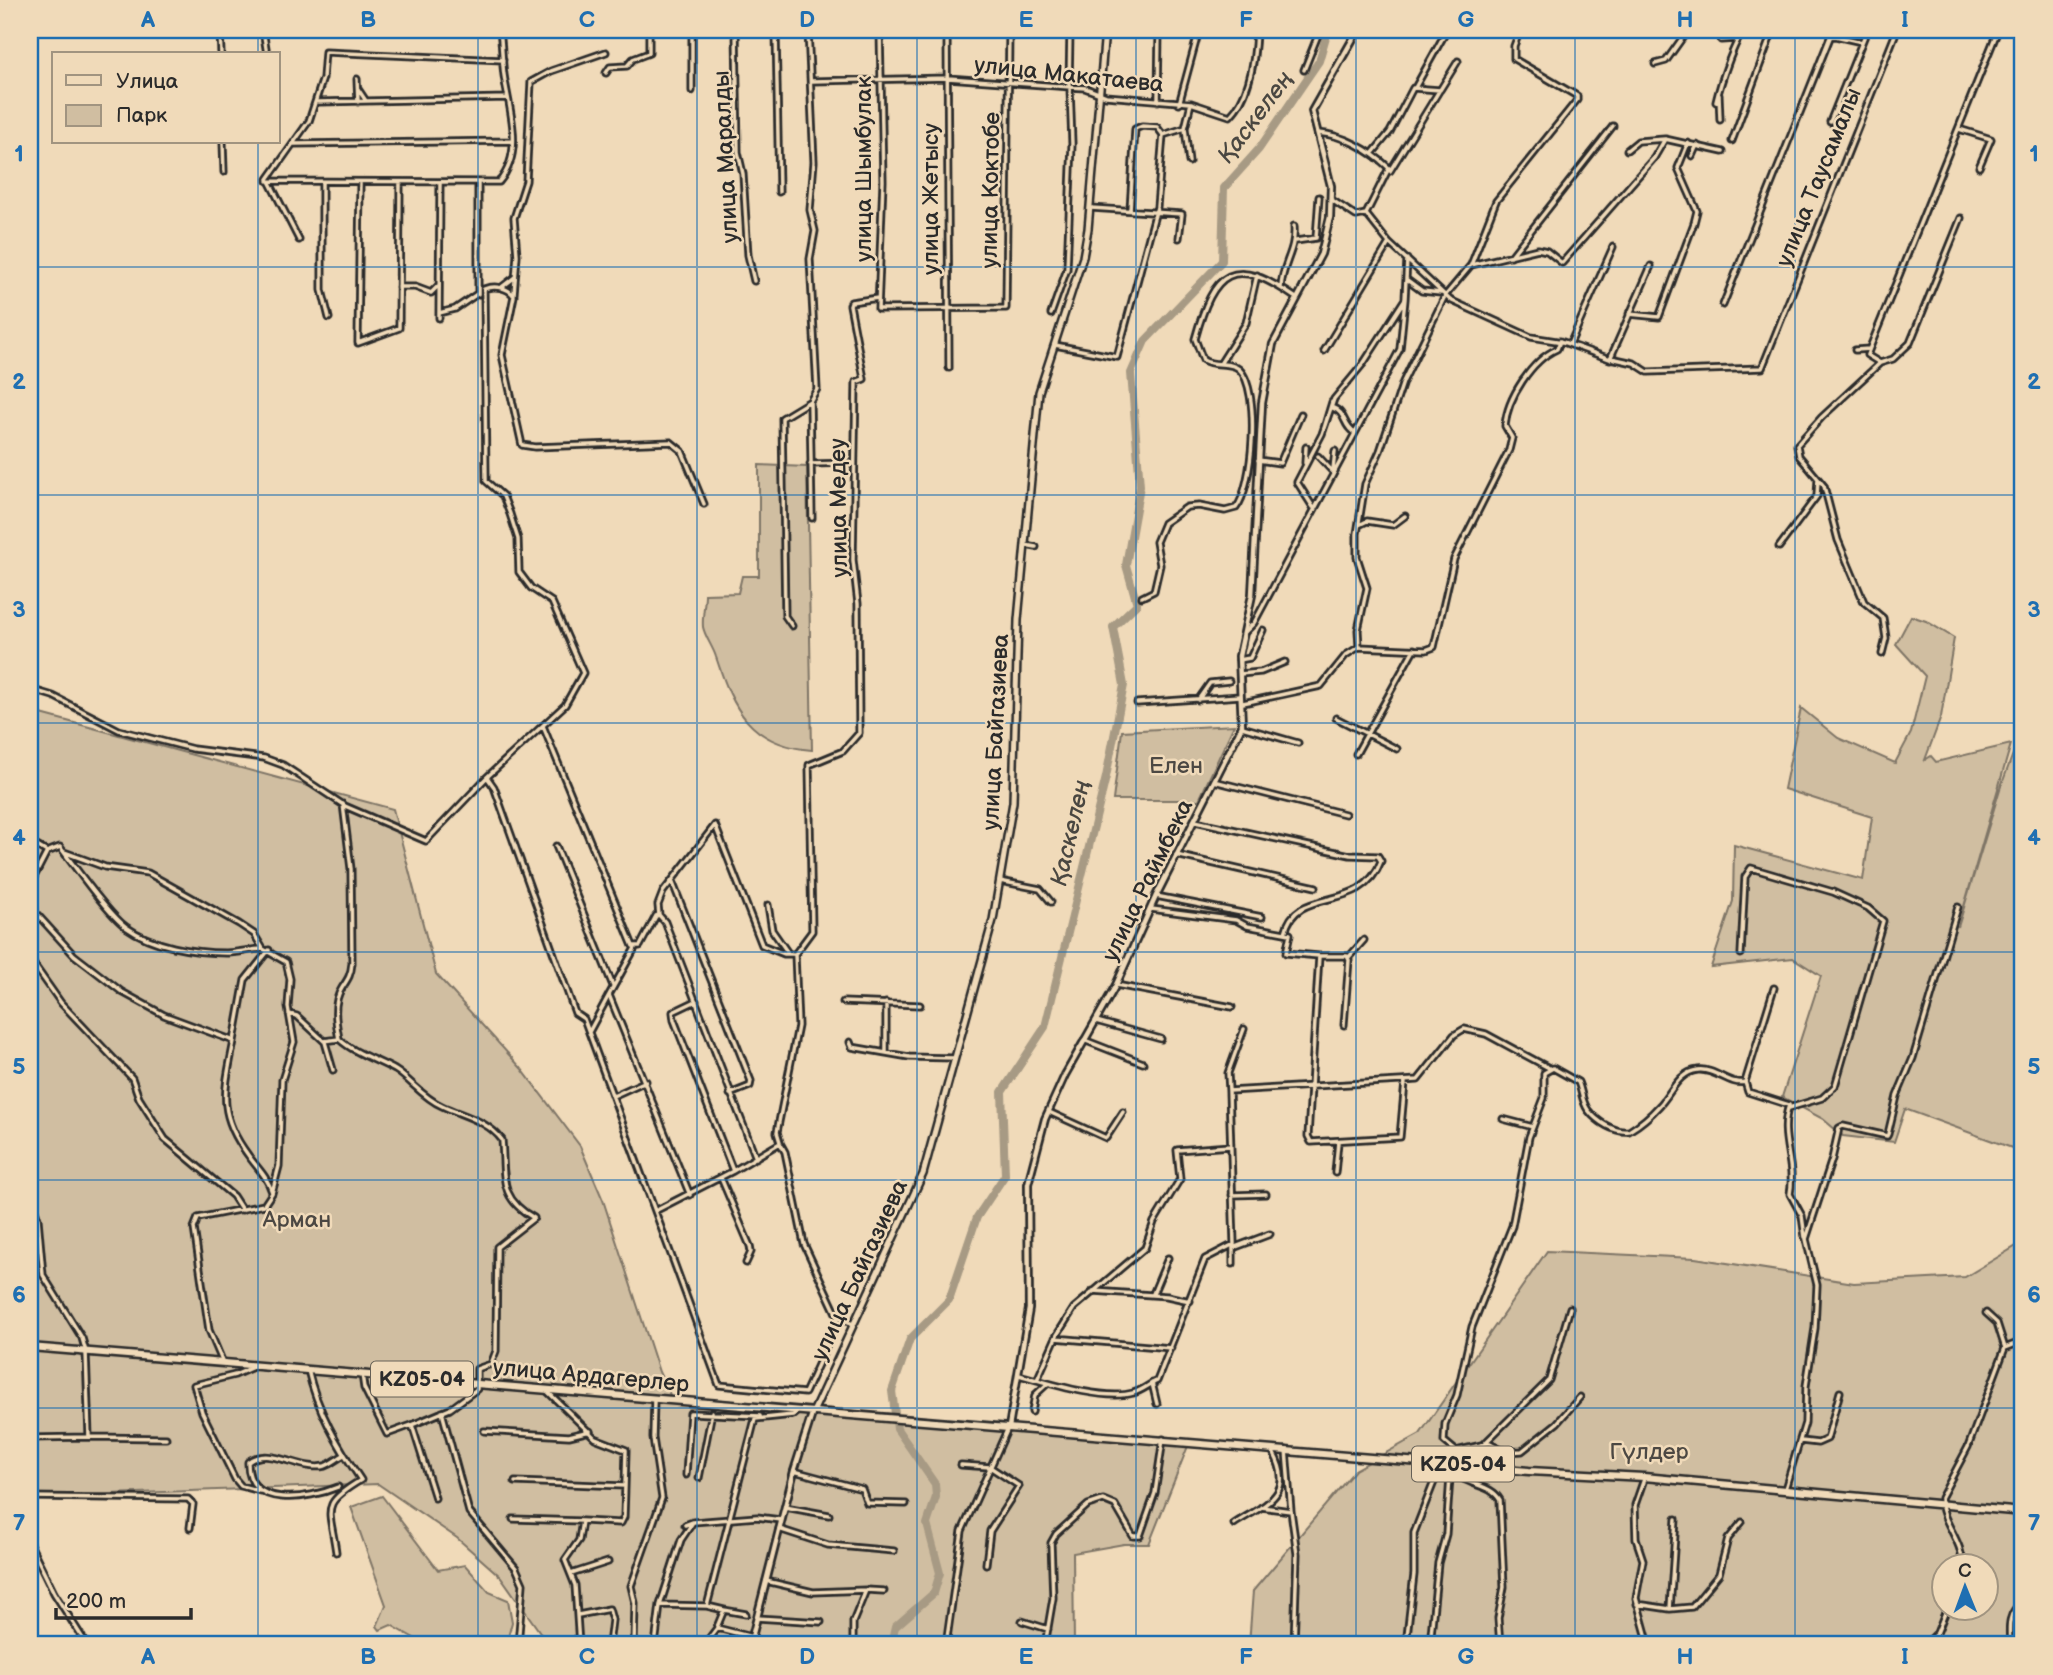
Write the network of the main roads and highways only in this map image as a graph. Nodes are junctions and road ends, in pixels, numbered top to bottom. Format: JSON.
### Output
{"nodes":[{"id":1,"x":1105,"y":30,"type":"edge"},
{"id":2,"x":30,"y":1348,"type":"edge"},
{"id":3,"x":814,"y":1410,"type":"junction"},
{"id":4,"x":2023,"y":1512,"type":"edge"}],
"edges":[{"from":1,"to":3,"type":"main road","name":"улица Байгазиева"},
{"from":2,"to":3,"type":"main road","name":"улица Ардагерлер","number":"KZ05-04"},
{"from":3,"to":4,"type":"main road","number":"KZ05-04"}]}
